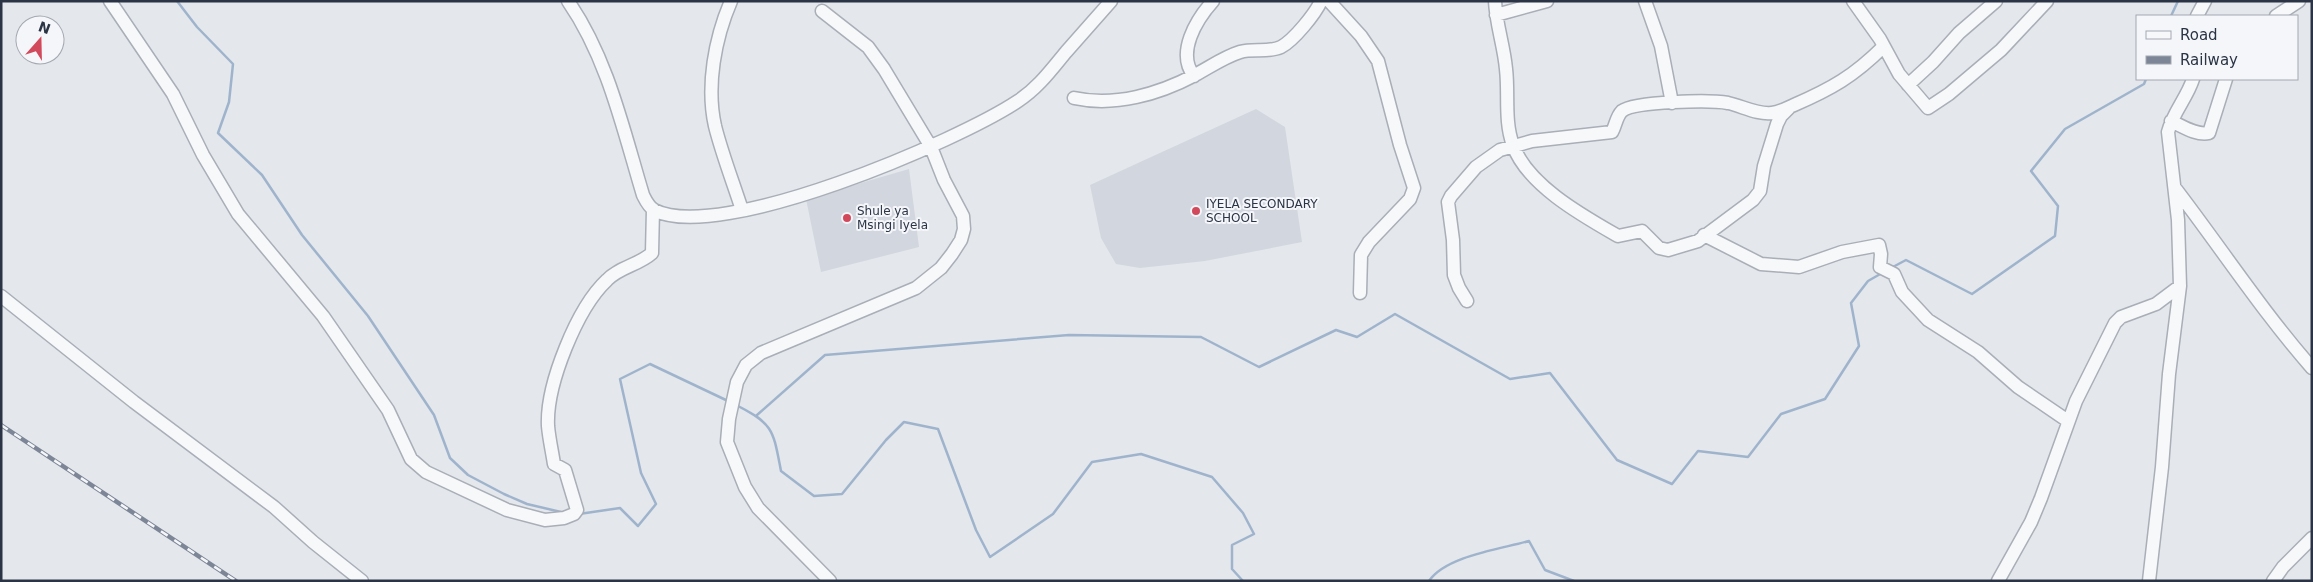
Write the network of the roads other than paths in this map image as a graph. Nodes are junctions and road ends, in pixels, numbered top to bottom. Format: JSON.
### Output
{"nodes":[{"id":1,"x":110,"y":1,"type":"edge"},
{"id":2,"x":568,"y":1,"type":"edge"},
{"id":3,"x":731,"y":1,"type":"edge"},
{"id":4,"x":1111,"y":1,"type":"edge"},
{"id":5,"x":1213,"y":1,"type":"edge"},
{"id":6,"x":1321,"y":1,"type":"edge"},
{"id":7,"x":1329,"y":1,"type":"edge"},
{"id":8,"x":1495,"y":1,"type":"edge"},
{"id":9,"x":1547,"y":1,"type":"edge"},
{"id":10,"x":1853,"y":1,"type":"edge"},
{"id":11,"x":1996,"y":1,"type":"edge"},
{"id":12,"x":2047,"y":1,"type":"edge"},
{"id":13,"x":2205,"y":1,"type":"edge"},
{"id":14,"x":2299,"y":1,"type":"edge"},
{"id":15,"x":1648,"y":2,"type":"edge"},
{"id":16,"x":822,"y":11,"type":"dead end"},
{"id":17,"x":1496,"y":15,"type":"junction"},
{"id":18,"x":2198,"y":15,"type":"edge"},
{"id":19,"x":2278,"y":15,"type":"edge"},
{"id":20,"x":1883,"y":47,"type":"junction"},
{"id":21,"x":1194,"y":76,"type":"junction"},
{"id":22,"x":2193,"y":80,"type":"edge"},
{"id":23,"x":2226,"y":80,"type":"edge"},
{"id":24,"x":1908,"y":85,"type":"junction"},
{"id":25,"x":1074,"y":98,"type":"dead end"},
{"id":26,"x":1672,"y":102,"type":"junction"},
{"id":27,"x":1791,"y":106,"type":"junction"},
{"id":28,"x":2170,"y":121,"type":"junction"},
{"id":29,"x":1513,"y":146,"type":"junction"},
{"id":30,"x":931,"y":147,"type":"junction"},
{"id":31,"x":2175,"y":188,"type":"junction"},
{"id":32,"x":653,"y":209,"type":"junction"},
{"id":33,"x":742,"y":210,"type":"junction"},
{"id":34,"x":1704,"y":235,"type":"junction"},
{"id":35,"x":2180,"y":286,"type":"junction"},
{"id":36,"x":1360,"y":293,"type":"dead end"},
{"id":37,"x":1,"y":296,"type":"edge"},
{"id":38,"x":1467,"y":301,"type":"dead end"},
{"id":39,"x":2312,"y":368,"type":"edge"},
{"id":40,"x":2068,"y":421,"type":"junction"},
{"id":41,"x":2312,"y":538,"type":"edge"},
{"id":42,"x":362,"y":581,"type":"edge"},
{"id":43,"x":830,"y":581,"type":"edge"},
{"id":44,"x":1998,"y":581,"type":"edge"},
{"id":45,"x":2149,"y":581,"type":"edge"},
{"id":46,"x":2273,"y":581,"type":"edge"}],
"edges":[{"from":1,"to":32,"type":"street"},
{"from":2,"to":32,"type":"street"},
{"from":3,"to":33,"type":"street"},
{"from":4,"to":30,"type":"street"},
{"from":5,"to":21,"type":"street"},
{"from":6,"to":21,"type":"street"},
{"from":7,"to":36,"type":"street"},
{"from":8,"to":17,"type":"street"},
{"from":9,"to":17,"type":"street"},
{"from":10,"to":20,"type":"street"},
{"from":11,"to":24,"type":"street"},
{"from":12,"to":24,"type":"street"},
{"from":13,"to":18,"type":"street"},
{"from":14,"to":19,"type":"street"},
{"from":15,"to":26,"type":"street"},
{"from":16,"to":30,"type":"street"},
{"from":17,"to":29,"type":"street"},
{"from":20,"to":24,"type":"street"},
{"from":20,"to":27,"type":"street"},
{"from":21,"to":25,"type":"street"},
{"from":22,"to":28,"type":"street"},
{"from":23,"to":28,"type":"street"},
{"from":26,"to":27,"type":"street"},
{"from":26,"to":29,"type":"street"},
{"from":27,"to":34,"type":"street"},
{"from":28,"to":31,"type":"street"},
{"from":29,"to":34,"type":"street"},
{"from":29,"to":38,"type":"street"},
{"from":30,"to":33,"type":"street"},
{"from":30,"to":43,"type":"street"},
{"from":31,"to":35,"type":"street"},
{"from":31,"to":39,"type":"street"},
{"from":32,"to":33,"type":"street"},
{"from":34,"to":40,"type":"street"},
{"from":35,"to":40,"type":"street"},
{"from":35,"to":45,"type":"street"},
{"from":37,"to":42,"type":"street"},
{"from":40,"to":44,"type":"street"},
{"from":41,"to":46,"type":"street"}]}
